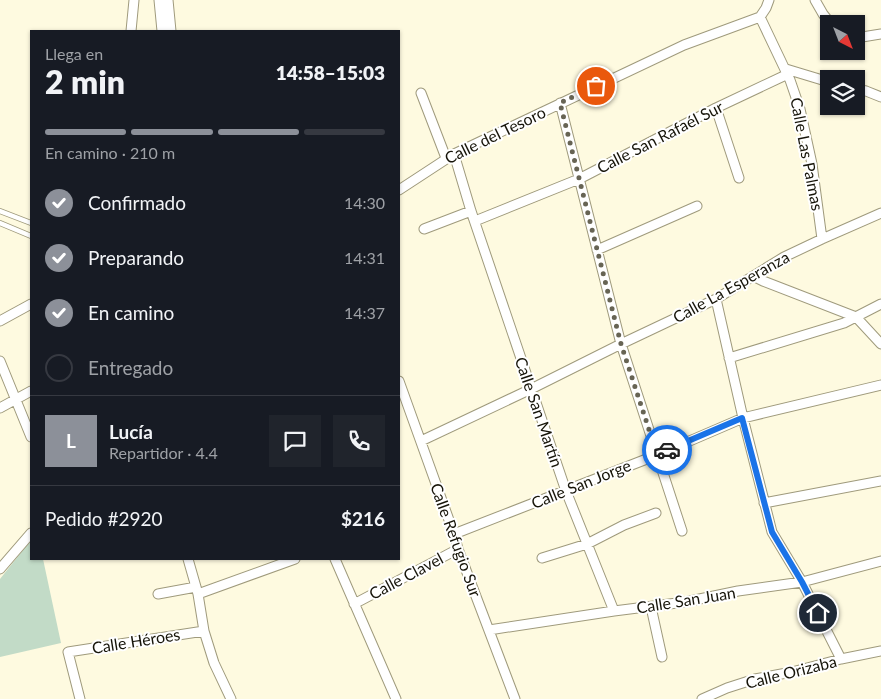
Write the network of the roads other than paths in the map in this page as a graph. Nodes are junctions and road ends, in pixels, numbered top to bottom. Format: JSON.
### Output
{"nodes":[{"id":1,"x":134,"y":0,"type":"edge"},
{"id":2,"x":159,"y":0,"type":"edge"},
{"id":3,"x":168,"y":0,"type":"edge"},
{"id":4,"x":815,"y":0,"type":"edge"},
{"id":5,"x":768,"y":4,"type":"edge"},
{"id":6,"x":824,"y":15,"type":"edge"},
{"id":7,"x":760,"y":16,"type":"junction"},
{"id":8,"x":131,"y":30,"type":"edge"},
{"id":9,"x":162,"y":30,"type":"edge"},
{"id":10,"x":171,"y":30,"type":"edge"},
{"id":11,"x":881,"y":34,"type":"edge"},
{"id":12,"x":865,"y":37,"type":"edge"},
{"id":13,"x":787,"y":72,"type":"junction"},
{"id":14,"x":820,"y":80,"type":"edge"},
{"id":15,"x":865,"y":91,"type":"edge"},
{"id":16,"x":421,"y":93,"type":"dead end"},
{"id":17,"x":881,"y":98,"type":"edge"},
{"id":18,"x":560,"y":103,"type":"junction"},
{"id":19,"x":716,"y":108,"type":"junction"},
{"id":20,"x":450,"y":156,"type":"junction"},
{"id":21,"x":739,"y":178,"type":"dead end"},
{"id":22,"x":579,"y":179,"type":"junction"},
{"id":23,"x":400,"y":189,"type":"edge"},
{"id":24,"x":697,"y":206,"type":"dead end"},
{"id":25,"x":471,"y":210,"type":"junction"},
{"id":26,"x":0,"y":211,"type":"edge"},
{"id":27,"x":881,"y":213,"type":"edge"},
{"id":28,"x":475,"y":220,"type":"junction"},
{"id":29,"x":0,"y":223,"type":"edge"},
{"id":30,"x":30,"y":223,"type":"edge"},
{"id":31,"x":424,"y":228,"type":"dead end"},
{"id":32,"x":30,"y":236,"type":"edge"},
{"id":33,"x":822,"y":239,"type":"junction"},
{"id":34,"x":597,"y":250,"type":"junction"},
{"id":35,"x":753,"y":276,"type":"junction"},
{"id":36,"x":716,"y":299,"type":"junction"},
{"id":37,"x":881,"y":304,"type":"edge"},
{"id":38,"x":30,"y":305,"type":"edge"},
{"id":39,"x":856,"y":317,"type":"junction"},
{"id":40,"x":0,"y":320,"type":"edge"},
{"id":41,"x":621,"y":344,"type":"junction"},
{"id":42,"x":881,"y":344,"type":"edge"},
{"id":43,"x":729,"y":358,"type":"junction"},
{"id":44,"x":0,"y":360,"type":"edge"},
{"id":45,"x":400,"y":384,"type":"edge"},
{"id":46,"x":881,"y":385,"type":"edge"},
{"id":47,"x":531,"y":389,"type":"junction"},
{"id":48,"x":30,"y":392,"type":"edge"},
{"id":49,"x":16,"y":399,"type":"junction"},
{"id":50,"x":0,"y":408,"type":"edge"},
{"id":51,"x":742,"y":418,"type":"junction"},
{"id":52,"x":30,"y":435,"type":"edge"},
{"id":53,"x":421,"y":441,"type":"junction"},
{"id":54,"x":657,"y":454,"type":"junction"},
{"id":55,"x":881,"y":481,"type":"edge"},
{"id":56,"x":566,"y":490,"type":"junction"},
{"id":57,"x":764,"y":503,"type":"junction"},
{"id":58,"x":656,"y":513,"type":"dead end"},
{"id":59,"x":682,"y":531,"type":"dead end"},
{"id":60,"x":30,"y":534,"type":"edge"},
{"id":61,"x":454,"y":534,"type":"junction"},
{"id":62,"x":587,"y":544,"type":"junction"},
{"id":63,"x":458,"y":549,"type":"junction"},
{"id":64,"x":542,"y":558,"type":"dead end"},
{"id":65,"x":188,"y":560,"type":"edge"},
{"id":66,"x":292,"y":560,"type":"edge"},
{"id":67,"x":335,"y":560,"type":"edge"},
{"id":68,"x":881,"y":561,"type":"edge"},
{"id":69,"x":1,"y":566,"type":"edge"},
{"id":70,"x":802,"y":582,"type":"junction"},
{"id":71,"x":197,"y":591,"type":"junction"},
{"id":72,"x":158,"y":594,"type":"dead end"},
{"id":73,"x":354,"y":604,"type":"junction"},
{"id":74,"x":651,"y":607,"type":"junction"},
{"id":75,"x":614,"y":610,"type":"junction"},
{"id":76,"x":489,"y":630,"type":"junction"},
{"id":77,"x":204,"y":631,"type":"junction"},
{"id":78,"x":881,"y":651,"type":"edge"},
{"id":79,"x":662,"y":657,"type":"dead end"},
{"id":80,"x":841,"y":659,"type":"junction"},
{"id":81,"x":80,"y":699,"type":"edge"},
{"id":82,"x":231,"y":699,"type":"edge"},
{"id":83,"x":396,"y":699,"type":"edge"},
{"id":84,"x":515,"y":699,"type":"edge"},
{"id":85,"x":702,"y":699,"type":"edge"}],
"edges":[{"from":1,"to":8,"type":"street"},
{"from":2,"to":9,"type":"street"},
{"from":3,"to":10,"type":"street"},
{"from":4,"to":6,"type":"street"},
{"from":5,"to":7,"type":"street"},
{"from":7,"to":13,"type":"street","name":"Calle Las Palmas"},
{"from":7,"to":18,"type":"street","name":"Calle del Tesoro"},
{"from":11,"to":12,"type":"street"},
{"from":13,"to":14,"type":"street"},
{"from":13,"to":19,"type":"street","name":"Calle San Rafaél Sur"},
{"from":13,"to":33,"type":"street","name":"Calle Las Palmas"},
{"from":15,"to":17,"type":"street"},
{"from":16,"to":20,"type":"street","name":"Calle San Martín"},
{"from":18,"to":20,"type":"street","name":"Calle del Tesoro"},
{"from":18,"to":22,"type":"street"},
{"from":19,"to":21,"type":"street"},
{"from":19,"to":22,"type":"street","name":"Calle San Rafaél Sur"},
{"from":20,"to":23,"type":"street","name":"Calle del Tesoro"},
{"from":20,"to":25,"type":"street","name":"Calle San Martín"},
{"from":22,"to":28,"type":"street","name":"Calle San Rafaél Sur"},
{"from":22,"to":34,"type":"street"},
{"from":24,"to":34,"type":"street"},
{"from":25,"to":28,"type":"street","name":"Calle San Martín"},
{"from":25,"to":31,"type":"street"},
{"from":26,"to":30,"type":"lane"},
{"from":27,"to":33,"type":"street","name":"Calle La Esperanza"},
{"from":28,"to":47,"type":"street","name":"Calle San Martín"},
{"from":29,"to":32,"type":"lane"},
{"from":33,"to":35,"type":"street","name":"Calle La Esperanza"},
{"from":34,"to":41,"type":"street"},
{"from":35,"to":36,"type":"street","name":"Calle La Esperanza"},
{"from":35,"to":39,"type":"street"},
{"from":36,"to":41,"type":"street","name":"Calle La Esperanza"},
{"from":36,"to":43,"type":"street"},
{"from":37,"to":39,"type":"street"},
{"from":38,"to":40,"type":"street"},
{"from":39,"to":42,"type":"street"},
{"from":39,"to":43,"type":"street"},
{"from":41,"to":47,"type":"street","name":"Calle La Esperanza"},
{"from":41,"to":54,"type":"street"},
{"from":43,"to":51,"type":"street"},
{"from":44,"to":49,"type":"street"},
{"from":45,"to":53,"type":"street","name":"Calle Refugio Sur"},
{"from":46,"to":51,"type":"street","name":"Calle San Jorge"},
{"from":47,"to":53,"type":"street","name":"Calle La Esperanza"},
{"from":47,"to":56,"type":"street","name":"Calle San Martín"},
{"from":48,"to":49,"type":"street"},
{"from":49,"to":50,"type":"street"},
{"from":49,"to":52,"type":"street"},
{"from":51,"to":54,"type":"street","name":"Calle San Jorge"},
{"from":51,"to":57,"type":"street"},
{"from":53,"to":61,"type":"street","name":"Calle Refugio Sur"},
{"from":54,"to":56,"type":"street","name":"Calle San Jorge"},
{"from":54,"to":59,"type":"street"},
{"from":55,"to":57,"type":"street"},
{"from":56,"to":61,"type":"street","name":"Calle San Jorge"},
{"from":56,"to":62,"type":"street","name":"Calle San Martín"},
{"from":57,"to":70,"type":"street"},
{"from":58,"to":62,"type":"street"},
{"from":60,"to":69,"type":"street"},
{"from":61,"to":63,"type":"street","name":"Calle Refugio Sur"},
{"from":62,"to":64,"type":"street"},
{"from":62,"to":75,"type":"street","name":"Calle San Martín"},
{"from":63,"to":73,"type":"street","name":"Calle Clavel"},
{"from":63,"to":76,"type":"street","name":"Calle Refugio Sur"},
{"from":65,"to":71,"type":"street"},
{"from":66,"to":71,"type":"street"},
{"from":67,"to":73,"type":"street"},
{"from":68,"to":70,"type":"street","name":"Calle San Juan"},
{"from":70,"to":74,"type":"street","name":"Calle San Juan"},
{"from":70,"to":80,"type":"street"},
{"from":71,"to":72,"type":"street"},
{"from":71,"to":77,"type":"street"},
{"from":73,"to":83,"type":"street"},
{"from":74,"to":75,"type":"street","name":"Calle San Juan"},
{"from":74,"to":79,"type":"street"},
{"from":75,"to":76,"type":"street","name":"Calle San Juan"},
{"from":76,"to":84,"type":"street","name":"Calle Refugio Sur"},
{"from":77,"to":81,"type":"street","name":"Calle Héroes"},
{"from":77,"to":82,"type":"street"},
{"from":78,"to":80,"type":"street","name":"Calle Orizaba"},
{"from":80,"to":85,"type":"street","name":"Calle Orizaba"}]}
